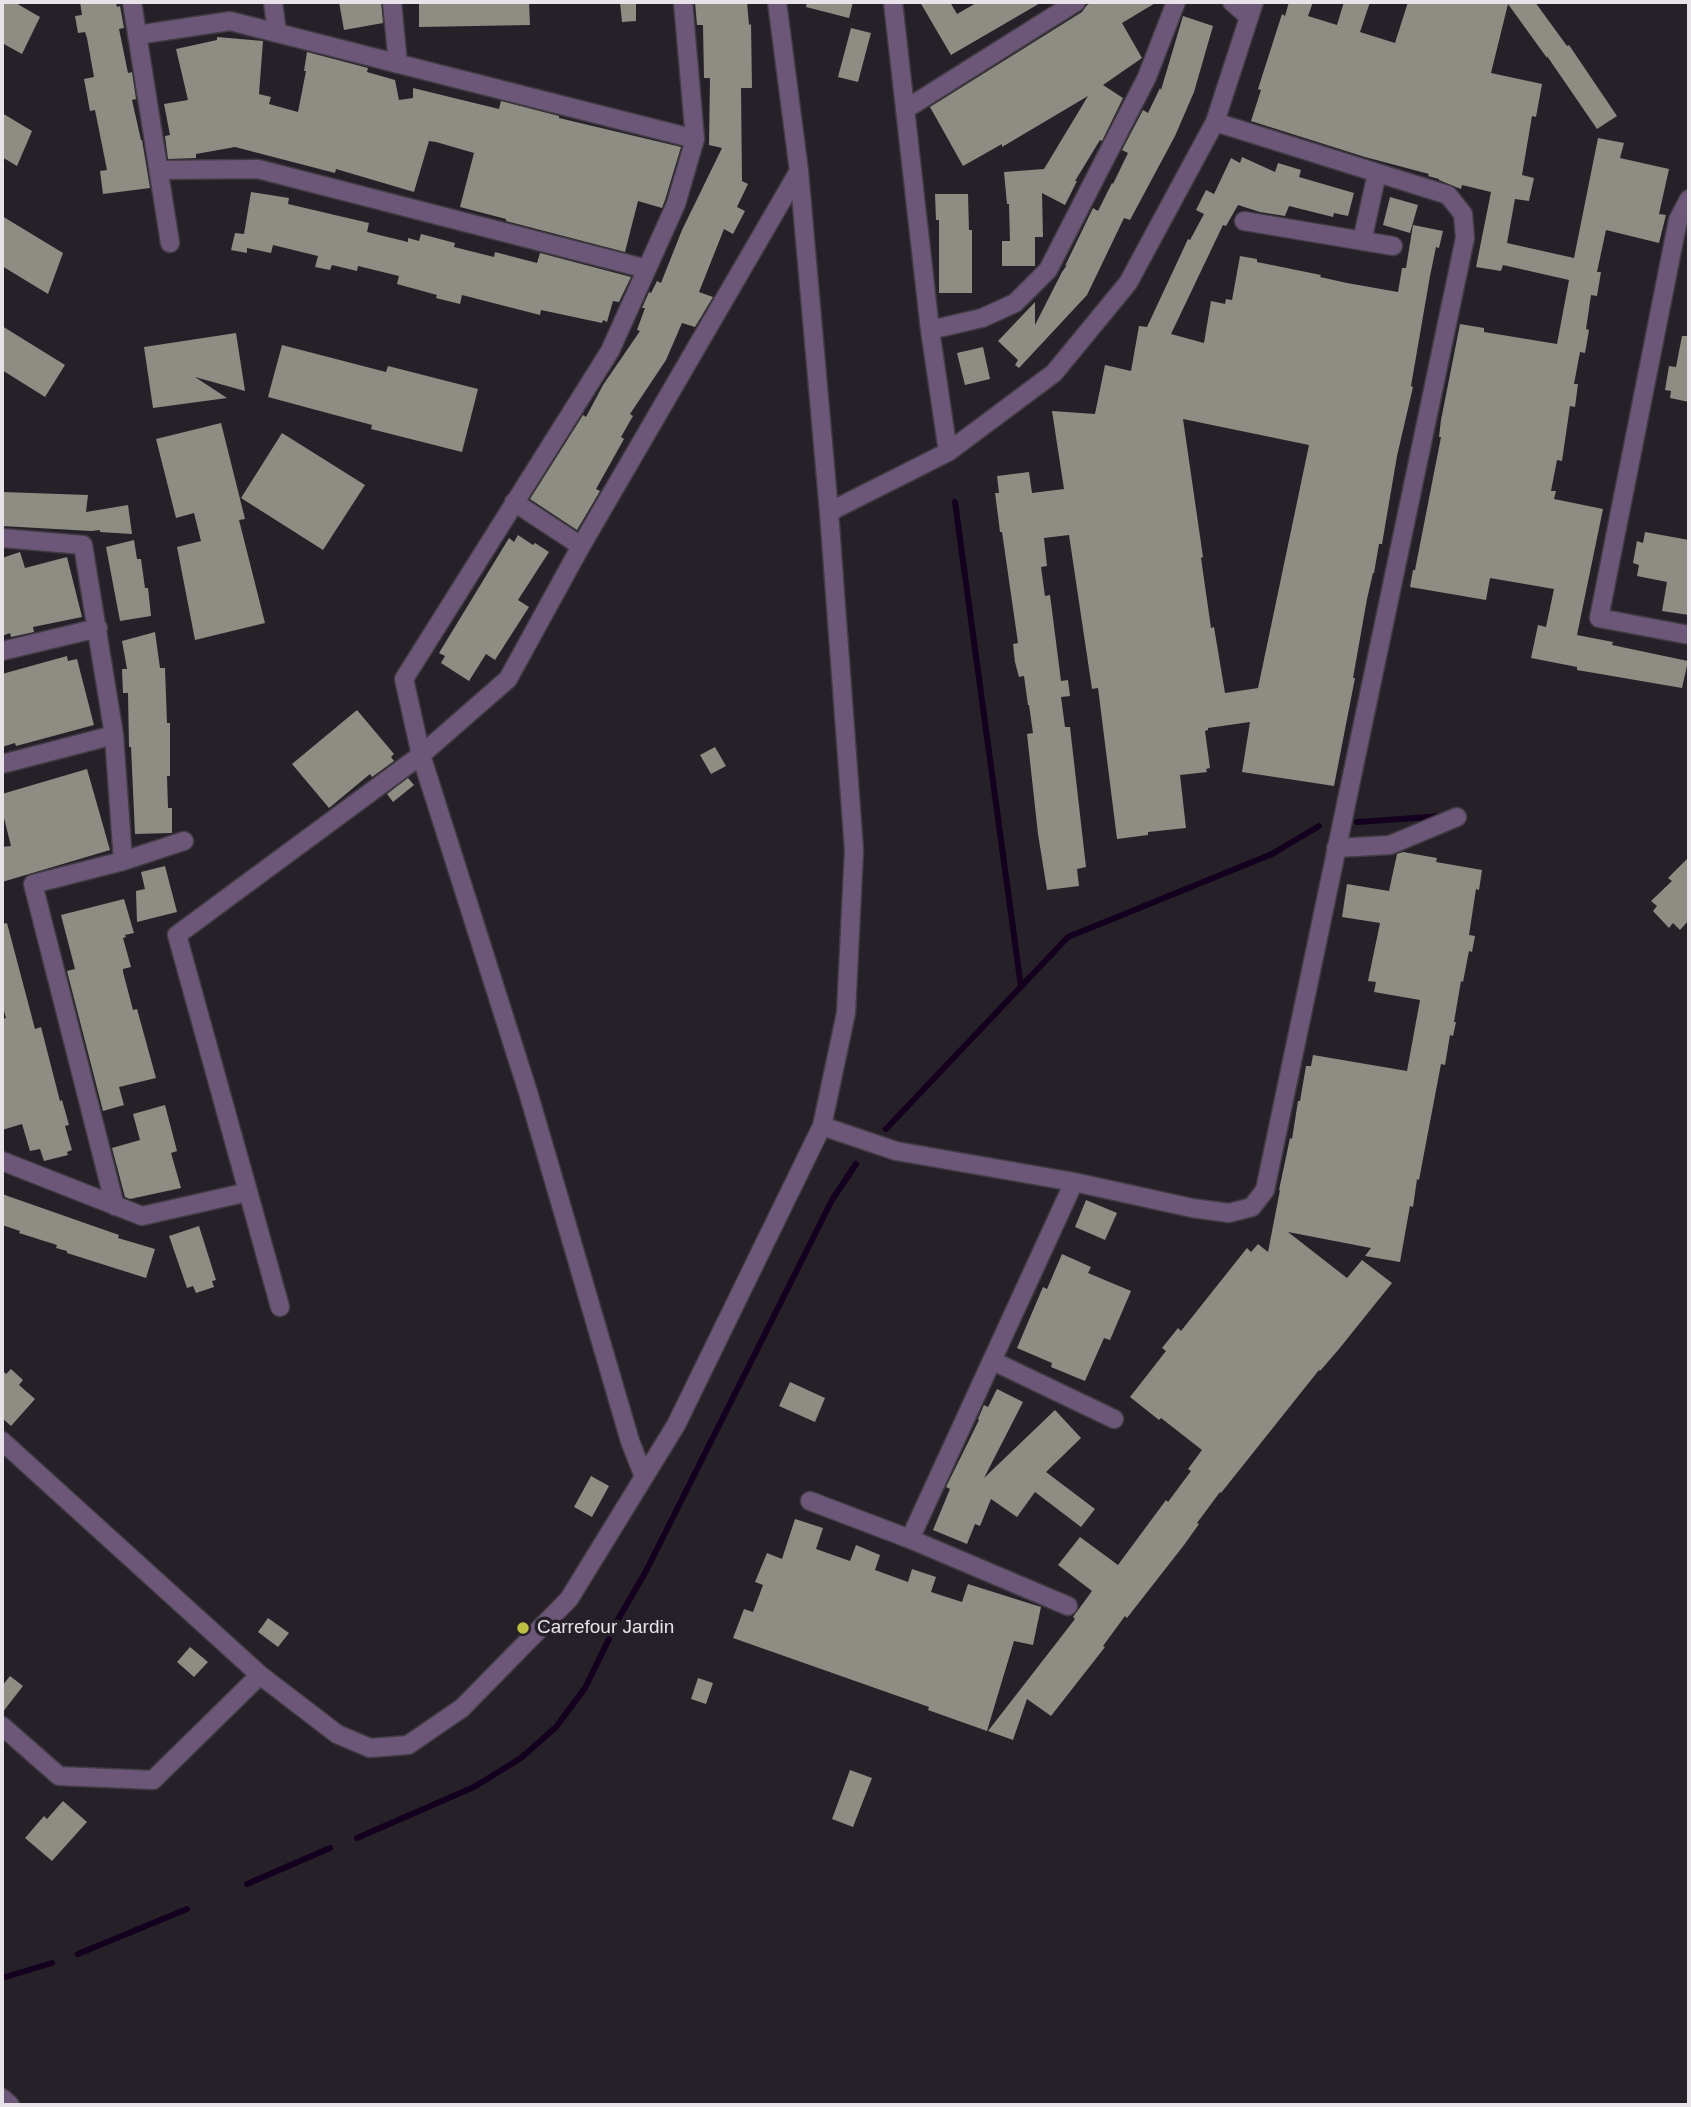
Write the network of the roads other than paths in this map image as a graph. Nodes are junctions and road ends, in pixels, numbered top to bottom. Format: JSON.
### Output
{"nodes":[{"id":1,"x":132,"y":2,"type":"edge"},
{"id":2,"x":274,"y":2,"type":"edge"},
{"id":3,"x":391,"y":2,"type":"edge"},
{"id":4,"x":683,"y":2,"type":"edge"},
{"id":5,"x":777,"y":2,"type":"edge"},
{"id":6,"x":893,"y":2,"type":"edge"},
{"id":7,"x":1076,"y":2,"type":"edge"},
{"id":8,"x":1176,"y":2,"type":"edge"},
{"id":9,"x":1232,"y":2,"type":"edge"},
{"id":10,"x":1252,"y":10,"type":"edge"},
{"id":11,"x":277,"y":33,"type":"junction"},
{"id":12,"x":136,"y":35,"type":"junction"},
{"id":13,"x":398,"y":64,"type":"junction"},
{"id":14,"x":906,"y":109,"type":"junction"},
{"id":15,"x":1215,"y":122,"type":"junction"},
{"id":16,"x":695,"y":139,"type":"junction"},
{"id":17,"x":159,"y":170,"type":"junction"},
{"id":18,"x":799,"y":171,"type":"junction"},
{"id":19,"x":1377,"y":173,"type":"junction"},
{"id":20,"x":1689,"y":198,"type":"edge"},
{"id":21,"x":1244,"y":221,"type":"dead end"},
{"id":22,"x":1362,"y":241,"type":"junction"},
{"id":23,"x":170,"y":243,"type":"dead end"},
{"id":24,"x":1393,"y":246,"type":"dead end"},
{"id":25,"x":647,"y":269,"type":"junction"},
{"id":26,"x":930,"y":330,"type":"junction"},
{"id":27,"x":948,"y":452,"type":"junction"},
{"id":28,"x":514,"y":502,"type":"junction"},
{"id":29,"x":829,"y":512,"type":"junction"},
{"id":30,"x":2,"y":538,"type":"edge"},
{"id":31,"x":581,"y":546,"type":"junction"},
{"id":32,"x":98,"y":628,"type":"junction"},
{"id":33,"x":1689,"y":635,"type":"edge"},
{"id":34,"x":2,"y":651,"type":"edge"},
{"id":35,"x":114,"y":735,"type":"junction"},
{"id":36,"x":421,"y":755,"type":"junction"},
{"id":37,"x":2,"y":764,"type":"edge"},
{"id":38,"x":1457,"y":817,"type":"dead end"},
{"id":39,"x":184,"y":841,"type":"dead end"},
{"id":40,"x":1336,"y":848,"type":"junction"},
{"id":41,"x":123,"y":861,"type":"junction"},
{"id":42,"x":822,"y":1126,"type":"junction"},
{"id":43,"x":2,"y":1161,"type":"edge"},
{"id":44,"x":1074,"y":1182,"type":"junction"},
{"id":45,"x":248,"y":1192,"type":"junction"},
{"id":46,"x":115,"y":1206,"type":"junction"},
{"id":47,"x":280,"y":1307,"type":"dead end"},
{"id":48,"x":993,"y":1361,"type":"junction"},
{"id":49,"x":1114,"y":1419,"type":"dead end"},
{"id":50,"x":2,"y":1441,"type":"edge"},
{"id":51,"x":644,"y":1477,"type":"junction"},
{"id":52,"x":810,"y":1501,"type":"dead end"},
{"id":53,"x":910,"y":1539,"type":"junction"},
{"id":54,"x":1068,"y":1606,"type":"dead end"},
{"id":55,"x":260,"y":1675,"type":"junction"},
{"id":56,"x":2,"y":1726,"type":"edge"},
{"id":57,"x":2,"y":2098,"type":"edge"},
{"id":58,"x":10,"y":2105,"type":"edge"}],
"edges":[{"from":1,"to":12,"type":"street"},
{"from":2,"to":11,"type":"street"},
{"from":3,"to":13,"type":"street"},
{"from":4,"to":16,"type":"street"},
{"from":5,"to":18,"type":"street"},
{"from":6,"to":14,"type":"street"},
{"from":7,"to":14,"type":"street"},
{"from":8,"to":26,"type":"street"},
{"from":9,"to":10,"type":"street"},
{"from":10,"to":15,"type":"street"},
{"from":11,"to":12,"type":"street"},
{"from":11,"to":13,"type":"street"},
{"from":12,"to":17,"type":"street"},
{"from":13,"to":16,"type":"street"},
{"from":14,"to":26,"type":"street"},
{"from":15,"to":19,"type":"street"},
{"from":15,"to":27,"type":"street"},
{"from":16,"to":25,"type":"street"},
{"from":17,"to":23,"type":"street"},
{"from":17,"to":25,"type":"street"},
{"from":18,"to":29,"type":"street"},
{"from":18,"to":31,"type":"street"},
{"from":19,"to":22,"type":"street"},
{"from":19,"to":40,"type":"street"},
{"from":20,"to":33,"type":"street"},
{"from":21,"to":22,"type":"street"},
{"from":22,"to":24,"type":"street"},
{"from":25,"to":28,"type":"street"},
{"from":26,"to":27,"type":"street"},
{"from":27,"to":29,"type":"street"},
{"from":28,"to":31,"type":"street"},
{"from":28,"to":36,"type":"street"},
{"from":29,"to":42,"type":"street"},
{"from":30,"to":32,"type":"street"},
{"from":31,"to":36,"type":"street"},
{"from":32,"to":34,"type":"street"},
{"from":32,"to":35,"type":"street"},
{"from":35,"to":37,"type":"street"},
{"from":35,"to":41,"type":"street"},
{"from":36,"to":45,"type":"street"},
{"from":36,"to":51,"type":"street"},
{"from":38,"to":40,"type":"street"},
{"from":39,"to":41,"type":"street"},
{"from":40,"to":44,"type":"street"},
{"from":41,"to":46,"type":"street"},
{"from":42,"to":44,"type":"street"},
{"from":42,"to":51,"type":"street"},
{"from":43,"to":46,"type":"street"},
{"from":44,"to":48,"type":"street"},
{"from":45,"to":46,"type":"street"},
{"from":45,"to":47,"type":"street"},
{"from":48,"to":49,"type":"street"},
{"from":48,"to":53,"type":"street"},
{"from":50,"to":55,"type":"street"},
{"from":51,"to":55,"type":"street"},
{"from":52,"to":53,"type":"street"},
{"from":53,"to":54,"type":"street"},
{"from":55,"to":56,"type":"street"},
{"from":57,"to":58,"type":"street"}]}
